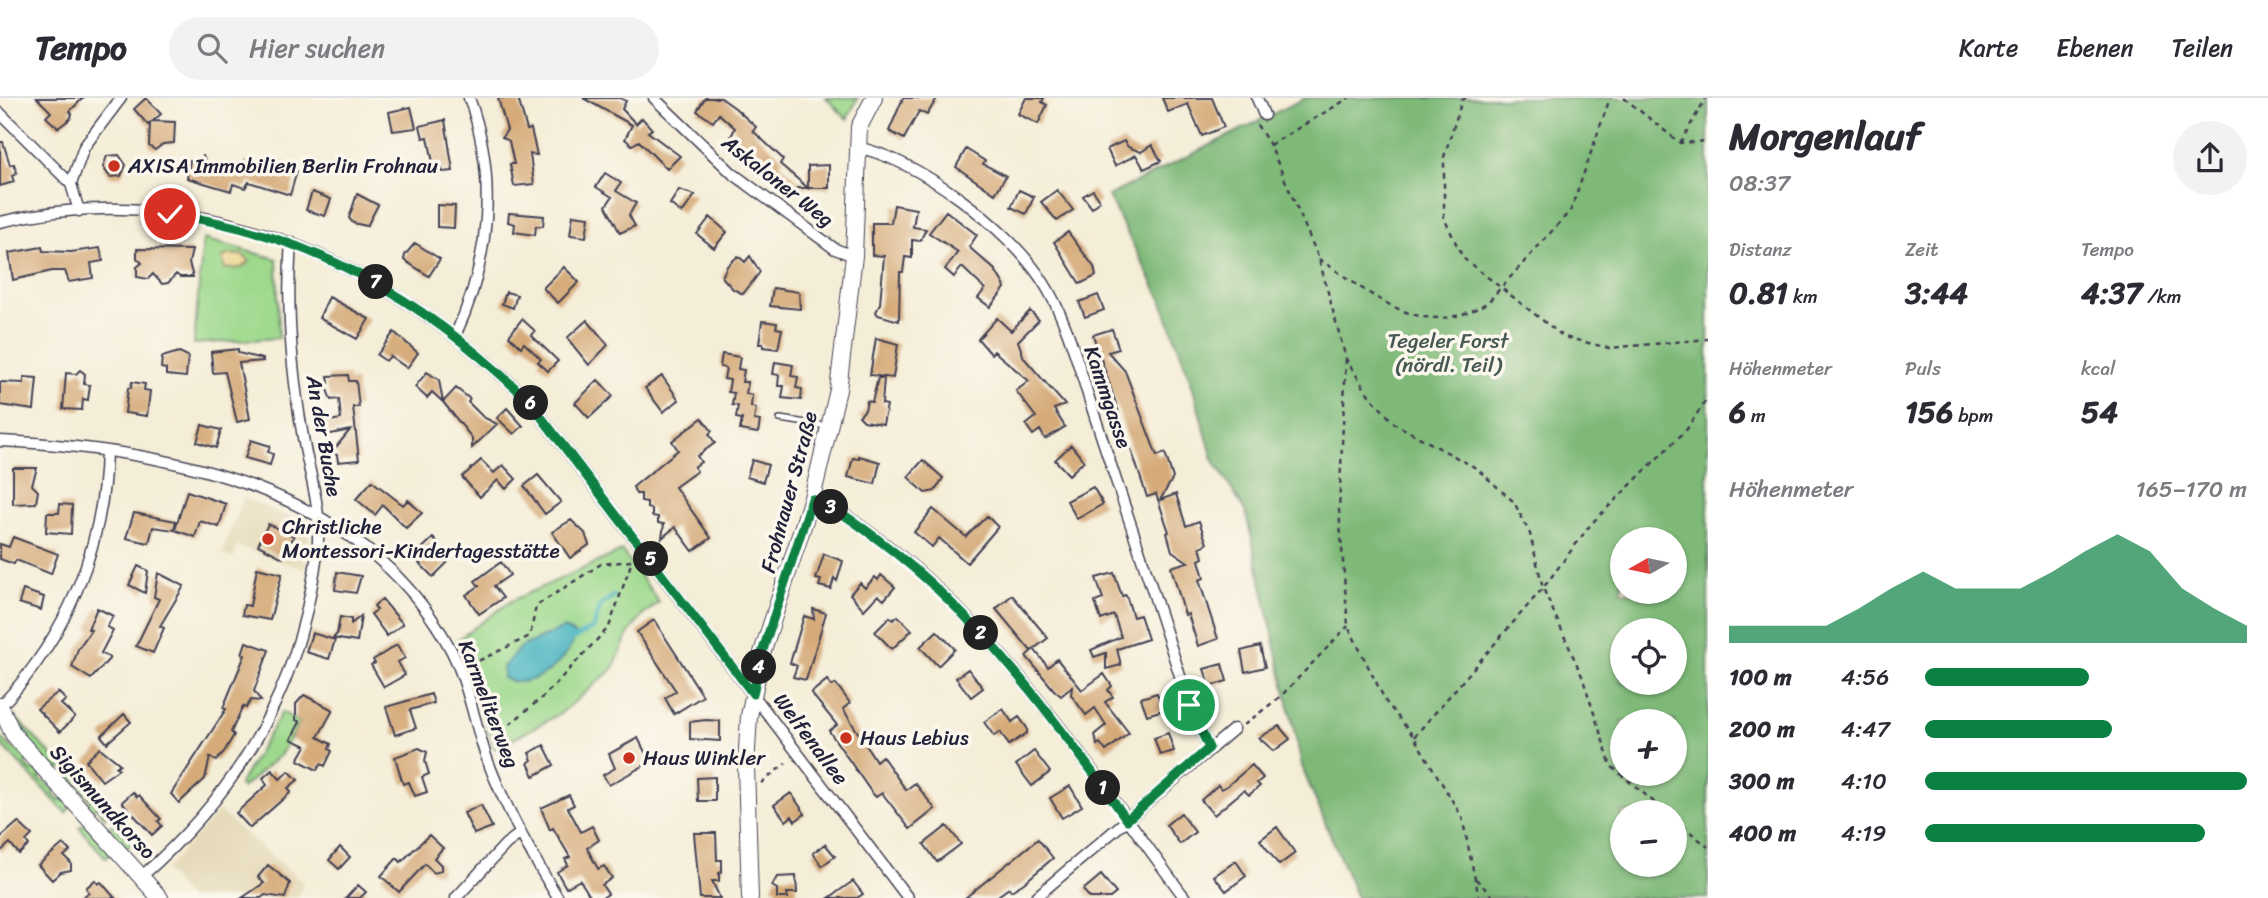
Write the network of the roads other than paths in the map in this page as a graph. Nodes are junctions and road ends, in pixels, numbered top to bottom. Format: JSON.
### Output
{"nodes":[{"id":1,"x":121,"y":98,"type":"edge"},
{"id":2,"x":469,"y":98,"type":"edge"},
{"id":3,"x":653,"y":98,"type":"edge"},
{"id":4,"x":874,"y":98,"type":"edge"},
{"id":5,"x":1257,"y":98,"type":"edge"},
{"id":6,"x":0,"y":113,"type":"edge"},
{"id":7,"x":1259,"y":117,"type":"road end"},
{"id":8,"x":856,"y":147,"type":"junction"},
{"id":9,"x":71,"y":184,"type":"junction"},
{"id":10,"x":79,"y":211,"type":"junction"},
{"id":11,"x":0,"y":222,"type":"edge"},
{"id":12,"x":291,"y":242,"type":"junction"},
{"id":13,"x":854,"y":256,"type":"junction"},
{"id":14,"x":455,"y":336,"type":"junction"},
{"id":15,"x":780,"y":419,"type":"dead end"},
{"id":16,"x":830,"y":426,"type":"junction"},
{"id":17,"x":0,"y":441,"type":"edge"},
{"id":18,"x":106,"y":451,"type":"junction"},
{"id":19,"x":812,"y":499,"type":"junction"},
{"id":20,"x":318,"y":517,"type":"junction"},
{"id":21,"x":753,"y":694,"type":"junction"},
{"id":22,"x":0,"y":706,"type":"edge"},
{"id":23,"x":1238,"y":728,"type":"road end"},
{"id":24,"x":6,"y":731,"type":"edge"},
{"id":25,"x":1209,"y":748,"type":"junction"},
{"id":26,"x":1127,"y":820,"type":"junction"},
{"id":27,"x":521,"y":834,"type":"junction"},
{"id":28,"x":142,"y":877,"type":"junction"},
{"id":29,"x":160,"y":898,"type":"edge"},
{"id":30,"x":456,"y":898,"type":"edge"},
{"id":31,"x":558,"y":898,"type":"edge"},
{"id":32,"x":750,"y":898,"type":"edge"},
{"id":33,"x":908,"y":898,"type":"edge"},
{"id":34,"x":1035,"y":898,"type":"edge"},
{"id":35,"x":1185,"y":898,"type":"edge"}],
"edges":[{"from":1,"to":9,"type":"street"},
{"from":2,"to":14,"type":"street"},
{"from":3,"to":13,"type":"street","name":"Askaloner Weg"},
{"from":4,"to":8,"type":"street","name":"Frohnauer Straße"},
{"from":5,"to":7,"type":"street"},
{"from":6,"to":9,"type":"street"},
{"from":8,"to":13,"type":"street","name":"Frohnauer Straße"},
{"from":8,"to":25,"type":"street","name":"Kammgasse"},
{"from":9,"to":10,"type":"street"},
{"from":10,"to":11,"type":"street","name":"Welfenallee"},
{"from":10,"to":12,"type":"street","name":"Welfenallee"},
{"from":12,"to":14,"type":"street","name":"Welfenallee"},
{"from":12,"to":20,"type":"street","name":"An der Buche"},
{"from":13,"to":16,"type":"street","name":"Frohnauer Straße"},
{"from":14,"to":21,"type":"street","name":"Welfenallee"},
{"from":15,"to":16,"type":"lane"},
{"from":16,"to":19,"type":"street","name":"Frohnauer Straße"},
{"from":17,"to":18,"type":"street","name":"Karmeliterweg"},
{"from":18,"to":20,"type":"street","name":"Karmeliterweg"},
{"from":18,"to":22,"type":"street"},
{"from":19,"to":21,"type":"street","name":"Frohnauer Straße"},
{"from":19,"to":26,"type":"street"},
{"from":20,"to":27,"type":"street","name":"Karmeliterweg"},
{"from":20,"to":28,"type":"street","name":"An der Buche"},
{"from":21,"to":32,"type":"street","name":"Frohnauer Straße"},
{"from":21,"to":33,"type":"street","name":"Welfenallee"},
{"from":22,"to":24,"type":"street","name":"Sigismundkorso"},
{"from":23,"to":25,"type":"street"},
{"from":24,"to":28,"type":"street","name":"Sigismundkorso"},
{"from":25,"to":26,"type":"street"},
{"from":26,"to":34,"type":"street"},
{"from":26,"to":35,"type":"street"},
{"from":27,"to":30,"type":"street"},
{"from":27,"to":31,"type":"street","name":"Karmeliterweg"},
{"from":28,"to":29,"type":"street","name":"Sigismundkorso"}]}
